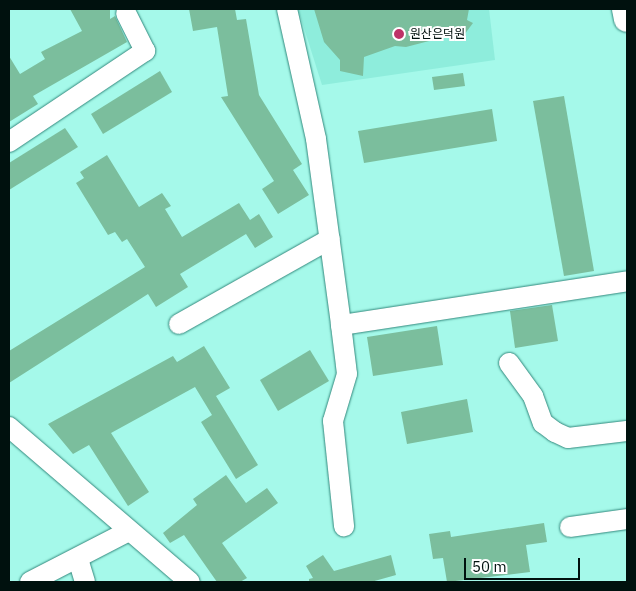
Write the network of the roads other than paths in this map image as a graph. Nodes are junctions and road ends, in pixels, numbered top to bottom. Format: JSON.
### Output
{"nodes":[{"id":1,"x":287,"y":9,"type":"edge"},
{"id":2,"x":626,"y":9,"type":"edge"},
{"id":3,"x":126,"y":14,"type":"dead end"},
{"id":4,"x":627,"y":19,"type":"edge"},
{"id":5,"x":9,"y":142,"type":"edge"},
{"id":6,"x":330,"y":239,"type":"junction"},
{"id":7,"x":627,"y":281,"type":"edge"},
{"id":8,"x":179,"y":324,"type":"dead end"},
{"id":9,"x":342,"y":325,"type":"junction"},
{"id":10,"x":509,"y":363,"type":"dead end"},
{"id":11,"x":9,"y":427,"type":"edge"},
{"id":12,"x":627,"y":431,"type":"edge"},
{"id":13,"x":627,"y":519,"type":"edge"},
{"id":14,"x":344,"y":526,"type":"dead end"},
{"id":15,"x":570,"y":527,"type":"dead end"},
{"id":16,"x":129,"y":531,"type":"junction"},
{"id":17,"x":78,"y":560,"type":"junction"},
{"id":18,"x":30,"y":582,"type":"edge"},
{"id":19,"x":85,"y":582,"type":"edge"},
{"id":20,"x":190,"y":582,"type":"edge"}],
"edges":[{"from":1,"to":6,"type":"street"},
{"from":2,"to":4,"type":"main road"},
{"from":3,"to":5,"type":"street"},
{"from":6,"to":8,"type":"street"},
{"from":6,"to":9,"type":"street"},
{"from":7,"to":9,"type":"street"},
{"from":9,"to":14,"type":"street"},
{"from":10,"to":12,"type":"street"},
{"from":11,"to":16,"type":"street"},
{"from":13,"to":15,"type":"street"},
{"from":16,"to":17,"type":"street"},
{"from":16,"to":20,"type":"street"},
{"from":17,"to":18,"type":"street"},
{"from":17,"to":19,"type":"street"}]}
